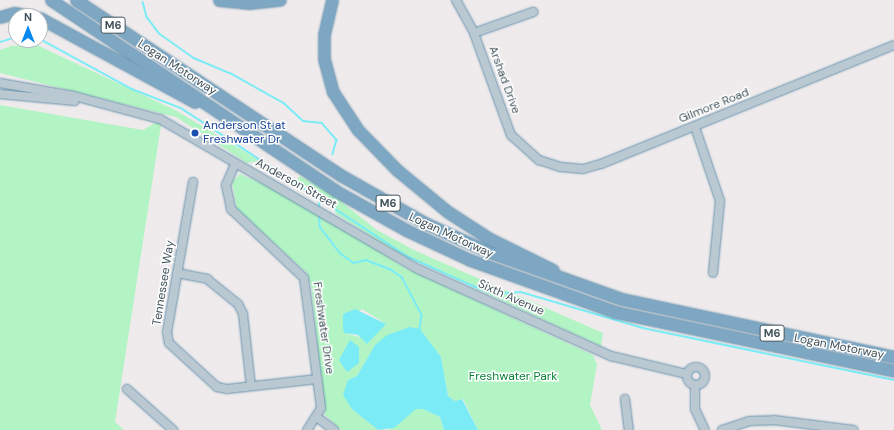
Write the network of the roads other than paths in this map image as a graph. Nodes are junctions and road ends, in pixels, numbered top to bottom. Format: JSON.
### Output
{"nodes":[{"id":1,"x":51,"y":0,"type":"edge"},
{"id":2,"x":76,"y":0,"type":"edge"},
{"id":3,"x":219,"y":0,"type":"edge"},
{"id":4,"x":280,"y":0,"type":"edge"},
{"id":5,"x":332,"y":0,"type":"edge"},
{"id":6,"x":456,"y":0,"type":"edge"},
{"id":7,"x":533,"y":12,"type":"dead end"},
{"id":8,"x":48,"y":22,"type":"edge"},
{"id":9,"x":474,"y":33,"type":"junction"},
{"id":10,"x":894,"y":45,"type":"edge"},
{"id":11,"x":0,"y":83,"type":"edge"},
{"id":12,"x":0,"y":94,"type":"edge"},
{"id":13,"x":91,"y":102,"type":"junction"},
{"id":14,"x":206,"y":102,"type":"junction"},
{"id":15,"x":695,"y":128,"type":"junction"},
{"id":16,"x":539,"y":160,"type":"joint"},
{"id":17,"x":235,"y":164,"type":"junction"},
{"id":18,"x":193,"y":182,"type":"dead end"},
{"id":19,"x":336,"y":220,"type":"joint"},
{"id":20,"x":177,"y":273,"type":"junction"},
{"id":21,"x":713,"y":273,"type":"dead end"},
{"id":22,"x":650,"y":306,"type":"junction"},
{"id":23,"x":894,"y":357,"type":"edge"},
{"id":24,"x":894,"y":371,"type":"edge"},
{"id":25,"x":686,"y":374,"type":"junction"},
{"id":26,"x":317,"y":378,"type":"junction"},
{"id":27,"x":251,"y":386,"type":"junction"},
{"id":28,"x":695,"y":386,"type":"junction"},
{"id":29,"x":127,"y":388,"type":"dead end"},
{"id":30,"x":625,"y":400,"type":"dead end"},
{"id":31,"x":318,"y":418,"type":"junction"},
{"id":32,"x":173,"y":430,"type":"edge"},
{"id":33,"x":307,"y":430,"type":"edge"},
{"id":34,"x":334,"y":430,"type":"edge"},
{"id":35,"x":629,"y":430,"type":"edge"},
{"id":36,"x":705,"y":430,"type":"edge"},
{"id":37,"x":722,"y":430,"type":"edge"},
{"id":38,"x":853,"y":430,"type":"edge"}],
"edges":[{"from":1,"to":14,"type":"highway","name":"Logan Motorway","number":"M6"},
{"from":2,"to":22,"type":"highway","name":"Logan Motorway","number":"M6"},
{"from":3,"to":4,"type":"highway"},
{"from":5,"to":22,"type":"highway"},
{"from":6,"to":9,"type":"street","name":"Arshad Drive"},
{"from":7,"to":9,"type":"street"},
{"from":8,"to":14,"type":"highway"},
{"from":9,"to":16,"type":"street","name":"Arshad Drive"},
{"from":10,"to":15,"type":"street","name":"Gilmore Road"},
{"from":11,"to":13,"type":"street","name":"Anderson Street"},
{"from":12,"to":13,"type":"street","name":"Anderson Street"},
{"from":13,"to":17,"type":"street","name":"Anderson Street"},
{"from":14,"to":24,"type":"highway","name":"Logan Motorway","number":"M6"},
{"from":15,"to":16,"type":"street","name":"Gilmore Road"},
{"from":15,"to":21,"type":"street"},
{"from":17,"to":19,"type":"street","name":"Anderson Street"},
{"from":17,"to":26,"type":"street","name":"Freshwater Drive"},
{"from":18,"to":20,"type":"street","name":"Tennessee Way"},
{"from":19,"to":25,"type":"street","name":"Sixth Avenue"},
{"from":20,"to":27,"type":"street"},
{"from":20,"to":27,"type":"street","name":"Tennessee Way"},
{"from":22,"to":23,"type":"highway","name":"Logan Motorway","number":"M6"},
{"from":25,"to":28,"type":"street"},
{"from":25,"to":28,"type":"street"},
{"from":26,"to":27,"type":"street","name":"Tennessee Way"},
{"from":26,"to":31,"type":"street","name":"Freshwater Drive"},
{"from":28,"to":36,"type":"street"},
{"from":29,"to":32,"type":"street"},
{"from":30,"to":35,"type":"street"},
{"from":31,"to":33,"type":"street"},
{"from":31,"to":34,"type":"street"},
{"from":37,"to":38,"type":"street"}]}
